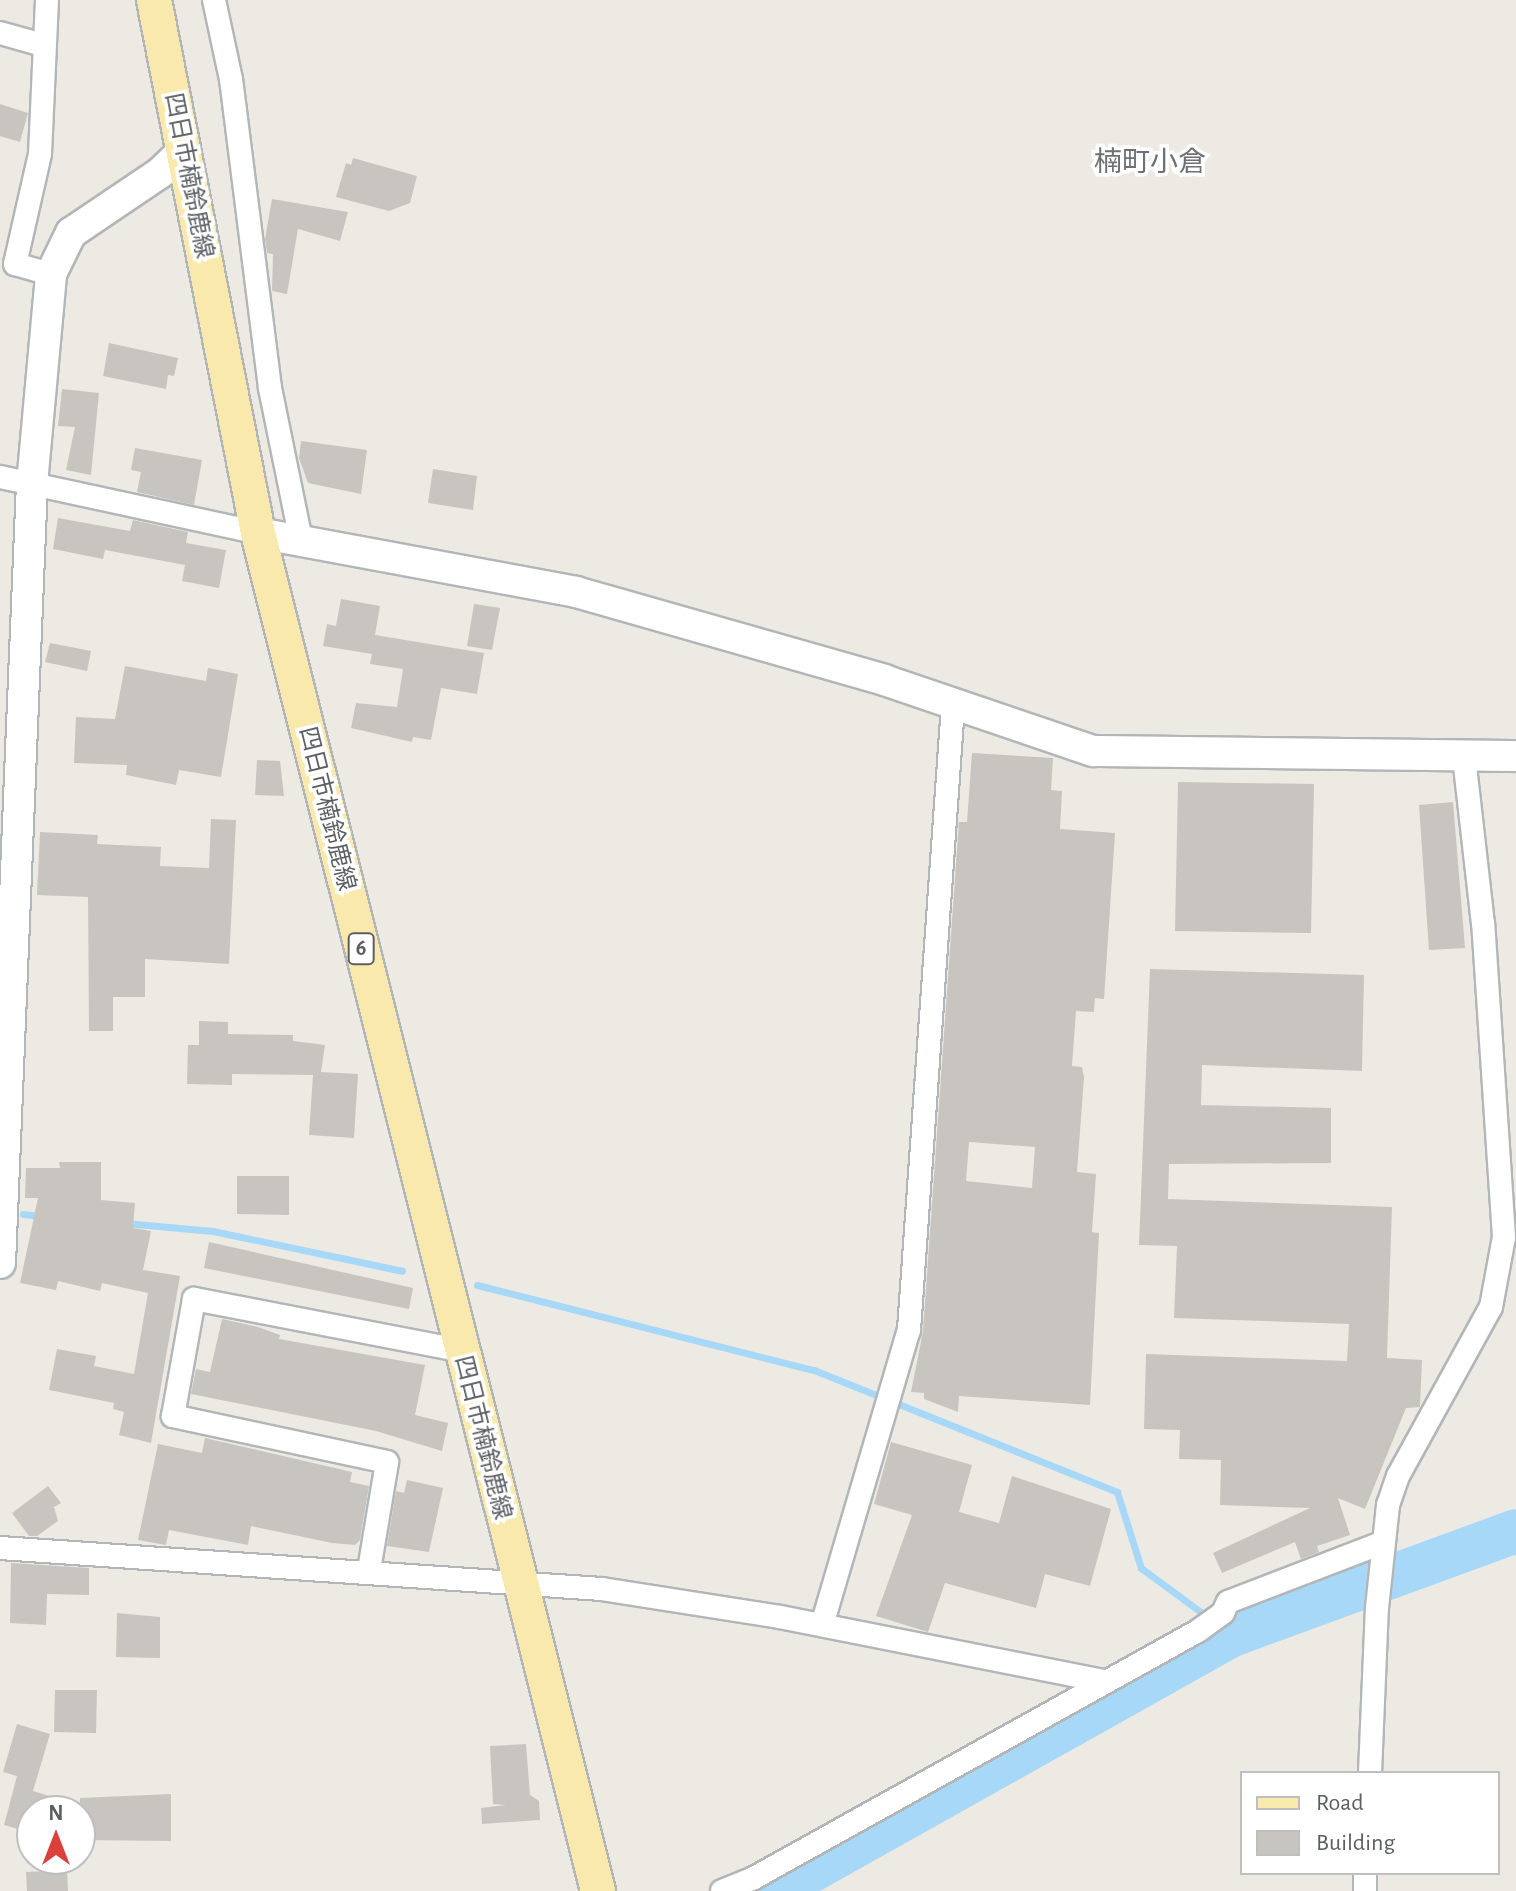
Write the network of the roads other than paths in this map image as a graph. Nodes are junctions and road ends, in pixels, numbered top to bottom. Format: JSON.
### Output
{"nodes":[{"id":1,"x":47,"y":0,"type":"edge"},
{"id":2,"x":154,"y":0,"type":"edge"},
{"id":3,"x":214,"y":0,"type":"edge"},
{"id":4,"x":0,"y":33,"type":"edge"},
{"id":5,"x":43,"y":45,"type":"junction"},
{"id":6,"x":183,"y":151,"type":"junction"},
{"id":7,"x":51,"y":274,"type":"junction"},
{"id":8,"x":0,"y":477,"type":"edge"},
{"id":9,"x":32,"y":484,"type":"junction"},
{"id":10,"x":258,"y":533,"type":"junction"},
{"id":11,"x":302,"y":545,"type":"junction"},
{"id":12,"x":953,"y":705,"type":"junction"},
{"id":13,"x":1464,"y":756,"type":"junction"},
{"id":14,"x":1516,"y":756,"type":"edge"},
{"id":15,"x":0,"y":1263,"type":"edge"},
{"id":16,"x":460,"y":1350,"type":"junction"},
{"id":17,"x":0,"y":1548,"type":"edge"},
{"id":18,"x":1382,"y":1550,"type":"junction"},
{"id":19,"x":369,"y":1570,"type":"junction"},
{"id":20,"x":517,"y":1583,"type":"junction"},
{"id":21,"x":822,"y":1625,"type":"junction"},
{"id":22,"x":1102,"y":1681,"type":"junction"},
{"id":23,"x":1370,"y":1771,"type":"edge"},
{"id":24,"x":598,"y":1891,"type":"edge"},
{"id":25,"x":722,"y":1891,"type":"edge"}],
"edges":[{"from":1,"to":5,"type":"street"},
{"from":2,"to":6,"type":"main road","name":"四日市楠鈴鹿線","number":"6"},
{"from":3,"to":11,"type":"street"},
{"from":4,"to":5,"type":"street"},
{"from":5,"to":7,"type":"street"},
{"from":6,"to":7,"type":"street"},
{"from":6,"to":10,"type":"main road","name":"四日市楠鈴鹿線","number":"6"},
{"from":7,"to":9,"type":"street"},
{"from":8,"to":9,"type":"street"},
{"from":9,"to":10,"type":"street"},
{"from":9,"to":15,"type":"street"},
{"from":10,"to":11,"type":"street"},
{"from":10,"to":16,"type":"main road","name":"四日市楠鈴鹿線","number":"6"},
{"from":11,"to":12,"type":"street"},
{"from":12,"to":13,"type":"street"},
{"from":12,"to":21,"type":"street"},
{"from":13,"to":14,"type":"street"},
{"from":13,"to":18,"type":"street"},
{"from":16,"to":19,"type":"street"},
{"from":16,"to":20,"type":"main road","name":"四日市楠鈴鹿線","number":"6"},
{"from":17,"to":19,"type":"street"},
{"from":18,"to":22,"type":"street"},
{"from":18,"to":23,"type":"street"},
{"from":19,"to":20,"type":"street"},
{"from":20,"to":21,"type":"street"},
{"from":20,"to":24,"type":"main road","name":"四日市楠鈴鹿線","number":"6"},
{"from":21,"to":22,"type":"street"},
{"from":22,"to":25,"type":"street"}]}
